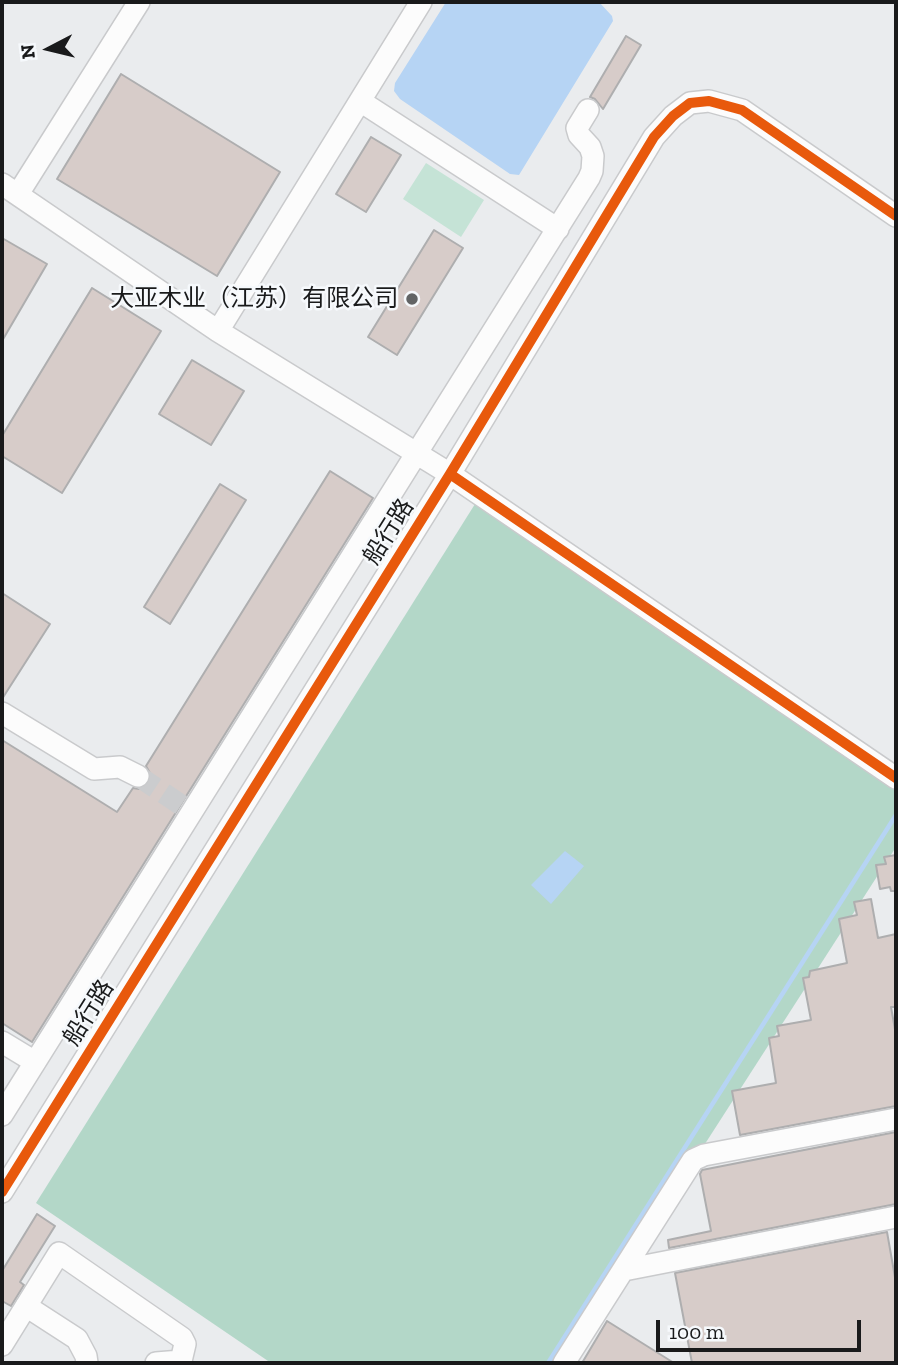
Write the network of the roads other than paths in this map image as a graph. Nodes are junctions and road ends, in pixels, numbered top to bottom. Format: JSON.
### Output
{"nodes":[{"id":1,"x":139,"y":2,"type":"edge"},
{"id":2,"x":421,"y":2,"type":"edge"},
{"id":3,"x":360,"y":101,"type":"junction"},
{"id":4,"x":588,"y":110,"type":"dead end"},
{"id":5,"x":10,"y":189,"type":"edge"},
{"id":6,"x":896,"y":216,"type":"edge"},
{"id":7,"x":558,"y":229,"type":"junction"},
{"id":8,"x":218,"y":331,"type":"junction"},
{"id":9,"x":417,"y":454,"type":"junction"},
{"id":10,"x":450,"y":474,"type":"junction"},
{"id":11,"x":2,"y":713,"type":"edge"},
{"id":12,"x":138,"y":776,"type":"tunnel mouth"},
{"id":13,"x":896,"y":778,"type":"edge"},
{"id":14,"x":2,"y":1042,"type":"edge"},
{"id":15,"x":35,"y":1062,"type":"junction"},
{"id":16,"x":2,"y":1115,"type":"edge"},
{"id":17,"x":896,"y":1119,"type":"edge"},
{"id":18,"x":2,"y":1192,"type":"edge"},
{"id":19,"x":896,"y":1217,"type":"edge"},
{"id":20,"x":624,"y":1270,"type":"junction"},
{"id":21,"x":26,"y":1306,"type":"junction"},
{"id":22,"x":2,"y":1345,"type":"edge"},
{"id":23,"x":87,"y":1363,"type":"edge"},
{"id":24,"x":156,"y":1363,"type":"edge"},
{"id":25,"x":564,"y":1363,"type":"edge"}],
"edges":[{"from":1,"to":5,"type":"street"},
{"from":2,"to":3,"type":"street"},
{"from":3,"to":7,"type":"street"},
{"from":3,"to":8,"type":"street"},
{"from":4,"to":7,"type":"street"},
{"from":5,"to":8,"type":"street"},
{"from":6,"to":10,"type":"street","name":"船行路"},
{"from":7,"to":9,"type":"street"},
{"from":8,"to":9,"type":"street"},
{"from":9,"to":10,"type":"street"},
{"from":9,"to":15,"type":"street"},
{"from":10,"to":13,"type":"street"},
{"from":10,"to":18,"type":"street","name":"船行路"},
{"from":11,"to":12,"type":"street"},
{"from":14,"to":15,"type":"street"},
{"from":15,"to":16,"type":"street"},
{"from":17,"to":20,"type":"street"},
{"from":19,"to":20,"type":"street"},
{"from":20,"to":25,"type":"street"},
{"from":21,"to":22,"type":"street"},
{"from":21,"to":23,"type":"street"},
{"from":21,"to":24,"type":"street"}]}
